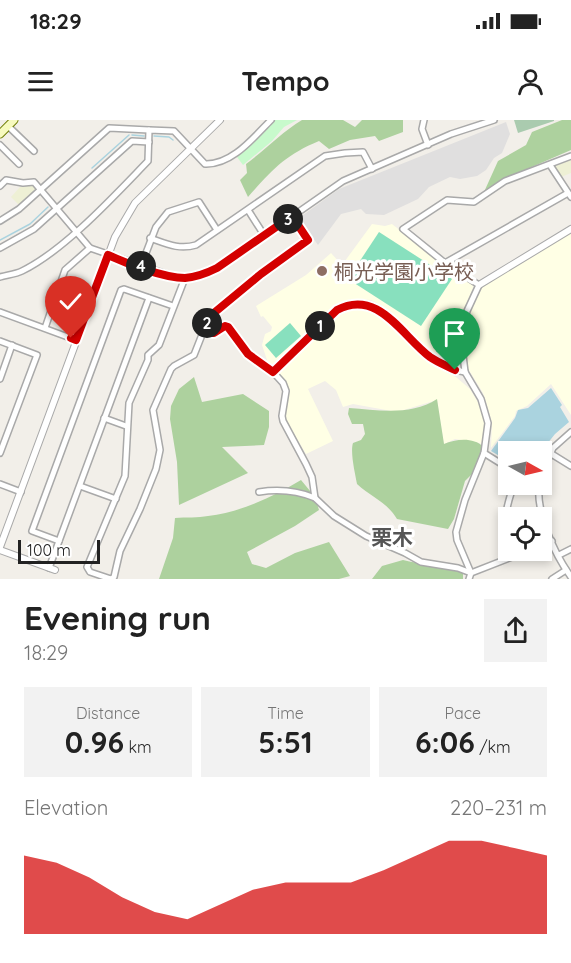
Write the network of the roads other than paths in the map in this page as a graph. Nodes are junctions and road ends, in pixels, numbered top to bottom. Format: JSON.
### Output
{"nodes":[{"id":1,"x":114,"y":120,"type":"edge"},
{"id":2,"x":220,"y":120,"type":"edge"},
{"id":3,"x":271,"y":120,"type":"edge"},
{"id":4,"x":424,"y":120,"type":"edge"},
{"id":5,"x":494,"y":120,"type":"edge"},
{"id":6,"x":12,"y":122,"type":"edge"},
{"id":7,"x":477,"y":123,"type":"edge"},
{"id":8,"x":114,"y":128,"type":"junction"},
{"id":9,"x":149,"y":130,"type":"junction"},
{"id":10,"x":0,"y":134,"type":"edge"},
{"id":11,"x":149,"y":142,"type":"junction"},
{"id":12,"x":0,"y":145,"type":"edge"},
{"id":13,"x":428,"y":145,"type":"junction"},
{"id":14,"x":190,"y":148,"type":"junction"},
{"id":15,"x":34,"y":150,"type":"dead end"},
{"id":16,"x":571,"y":156,"type":"edge"},
{"id":17,"x":19,"y":161,"type":"dead end"},
{"id":18,"x":550,"y":165,"type":"junction"},
{"id":19,"x":372,"y":169,"type":"junction"},
{"id":20,"x":0,"y":186,"type":"edge"},
{"id":21,"x":40,"y":190,"type":"junction"},
{"id":22,"x":570,"y":195,"type":"edge"},
{"id":23,"x":56,"y":208,"type":"junction"},
{"id":24,"x":248,"y":210,"type":"junction"},
{"id":25,"x":292,"y":216,"type":"junction"},
{"id":26,"x":0,"y":221,"type":"edge"},
{"id":27,"x":571,"y":229,"type":"edge"},
{"id":28,"x":217,"y":230,"type":"junction"},
{"id":29,"x":76,"y":231,"type":"junction"},
{"id":30,"x":264,"y":235,"type":"junction"},
{"id":31,"x":150,"y":238,"type":"junction"},
{"id":32,"x":0,"y":248,"type":"edge"},
{"id":33,"x":90,"y":248,"type":"junction"},
{"id":34,"x":108,"y":255,"type":"junction"},
{"id":35,"x":445,"y":263,"type":"junction"},
{"id":36,"x":141,"y":266,"type":"junction"},
{"id":37,"x":0,"y":277,"type":"edge"},
{"id":38,"x":185,"y":278,"type":"junction"},
{"id":39,"x":478,"y":285,"type":"junction"},
{"id":40,"x":149,"y":298,"type":"junction"},
{"id":41,"x":173,"y":306,"type":"junction"},
{"id":42,"x":0,"y":312,"type":"edge"},
{"id":43,"x":45,"y":328,"type":"junction"},
{"id":44,"x":203,"y":331,"type":"junction"},
{"id":45,"x":76,"y":340,"type":"junction"},
{"id":46,"x":0,"y":341,"type":"edge"},
{"id":47,"x":12,"y":345,"type":"junction"},
{"id":48,"x":273,"y":372,"type":"junction"},
{"id":49,"x":465,"y":372,"type":"junction"},
{"id":50,"x":0,"y":379,"type":"edge"},
{"id":51,"x":105,"y":418,"type":"junction"},
{"id":52,"x":126,"y":426,"type":"junction"},
{"id":53,"x":571,"y":432,"type":"edge"},
{"id":54,"x":552,"y":451,"type":"edge"},
{"id":55,"x":0,"y":453,"type":"edge"},
{"id":56,"x":484,"y":453,"type":"junction"},
{"id":57,"x":552,"y":454,"type":"edge"},
{"id":58,"x":498,"y":462,"type":"edge"},
{"id":59,"x":571,"y":466,"type":"edge"},
{"id":60,"x":0,"y":484,"type":"edge"},
{"id":61,"x":80,"y":486,"type":"junction"},
{"id":62,"x":21,"y":492,"type":"junction"},
{"id":63,"x":259,"y":492,"type":"dead end"},
{"id":64,"x":315,"y":498,"type":"junction"},
{"id":65,"x":116,"y":499,"type":"junction"},
{"id":66,"x":59,"y":541,"type":"junction"},
{"id":67,"x":552,"y":541,"type":"edge"},
{"id":68,"x":0,"y":548,"type":"edge"},
{"id":69,"x":571,"y":549,"type":"edge"},
{"id":70,"x":559,"y":555,"type":"junction"},
{"id":71,"x":503,"y":561,"type":"edge"},
{"id":72,"x":52,"y":569,"type":"joint"},
{"id":73,"x":566,"y":570,"type":"junction"},
{"id":74,"x":470,"y":576,"type":"edge"},
{"id":75,"x":571,"y":577,"type":"edge"},
{"id":76,"x":111,"y":579,"type":"edge"},
{"id":77,"x":552,"y":579,"type":"edge"}],
"edges":[{"from":1,"to":8,"type":"street"},
{"from":2,"to":14,"type":"street"},
{"from":3,"to":14,"type":"street"},
{"from":4,"to":13,"type":"street"},
{"from":5,"to":7,"type":"street"},
{"from":6,"to":10,"type":"main road"},
{"from":6,"to":15,"type":"street"},
{"from":7,"to":13,"type":"street"},
{"from":8,"to":9,"type":"street"},
{"from":8,"to":21,"type":"street"},
{"from":9,"to":11,"type":"street"},
{"from":9,"to":14,"type":"street"},
{"from":11,"to":23,"type":"street"},
{"from":11,"to":29,"type":"street"},
{"from":12,"to":17,"type":"street"},
{"from":13,"to":19,"type":"street"},
{"from":14,"to":34,"type":"street"},
{"from":16,"to":18,"type":"street"},
{"from":18,"to":22,"type":"street"},
{"from":18,"to":35,"type":"street"},
{"from":19,"to":24,"type":"street"},
{"from":19,"to":25,"type":"street"},
{"from":20,"to":21,"type":"street"},
{"from":21,"to":23,"type":"street"},
{"from":21,"to":26,"type":"street"},
{"from":22,"to":35,"type":"street"},
{"from":23,"to":29,"type":"street"},
{"from":23,"to":32,"type":"street"},
{"from":24,"to":28,"type":"street"},
{"from":24,"to":30,"type":"street"},
{"from":25,"to":30,"type":"street"},
{"from":25,"to":44,"type":"street"},
{"from":27,"to":39,"type":"street"},
{"from":28,"to":31,"type":"street"},
{"from":28,"to":31,"type":"street"},
{"from":29,"to":33,"type":"street"},
{"from":29,"to":37,"type":"street"},
{"from":30,"to":38,"type":"street"},
{"from":31,"to":36,"type":"street"},
{"from":33,"to":34,"type":"street"},
{"from":33,"to":43,"type":"street"},
{"from":34,"to":36,"type":"street"},
{"from":34,"to":45,"type":"street"},
{"from":35,"to":39,"type":"street"},
{"from":36,"to":38,"type":"street"},
{"from":38,"to":41,"type":"street"},
{"from":39,"to":49,"type":"street"},
{"from":40,"to":41,"type":"street"},
{"from":40,"to":51,"type":"street"},
{"from":40,"to":66,"type":"street"},
{"from":41,"to":52,"type":"street"},
{"from":42,"to":43,"type":"street"},
{"from":43,"to":45,"type":"street"},
{"from":44,"to":48,"type":"street"},
{"from":44,"to":76,"type":"street"},
{"from":45,"to":62,"type":"street"},
{"from":46,"to":47,"type":"street"},
{"from":47,"to":50,"type":"street"},
{"from":47,"to":55,"type":"street"},
{"from":48,"to":49,"type":"street"},
{"from":48,"to":64,"type":"street"},
{"from":49,"to":56,"type":"street"},
{"from":51,"to":52,"type":"street"},
{"from":51,"to":61,"type":"street"},
{"from":52,"to":65,"type":"street"},
{"from":53,"to":54,"type":"street"},
{"from":56,"to":58,"type":"street"},
{"from":56,"to":74,"type":"street"},
{"from":57,"to":59,"type":"street"},
{"from":60,"to":62,"type":"street"},
{"from":61,"to":65,"type":"street"},
{"from":61,"to":66,"type":"street"},
{"from":62,"to":68,"type":"street"},
{"from":63,"to":64,"type":"street"},
{"from":64,"to":74,"type":"street"},
{"from":65,"to":76,"type":"street"},
{"from":66,"to":72,"type":"street"},
{"from":67,"to":70,"type":"street"},
{"from":68,"to":72,"type":"street"},
{"from":69,"to":70,"type":"street"},
{"from":70,"to":73,"type":"street"},
{"from":71,"to":74,"type":"street"},
{"from":73,"to":75,"type":"street"},
{"from":73,"to":77,"type":"street"}]}
